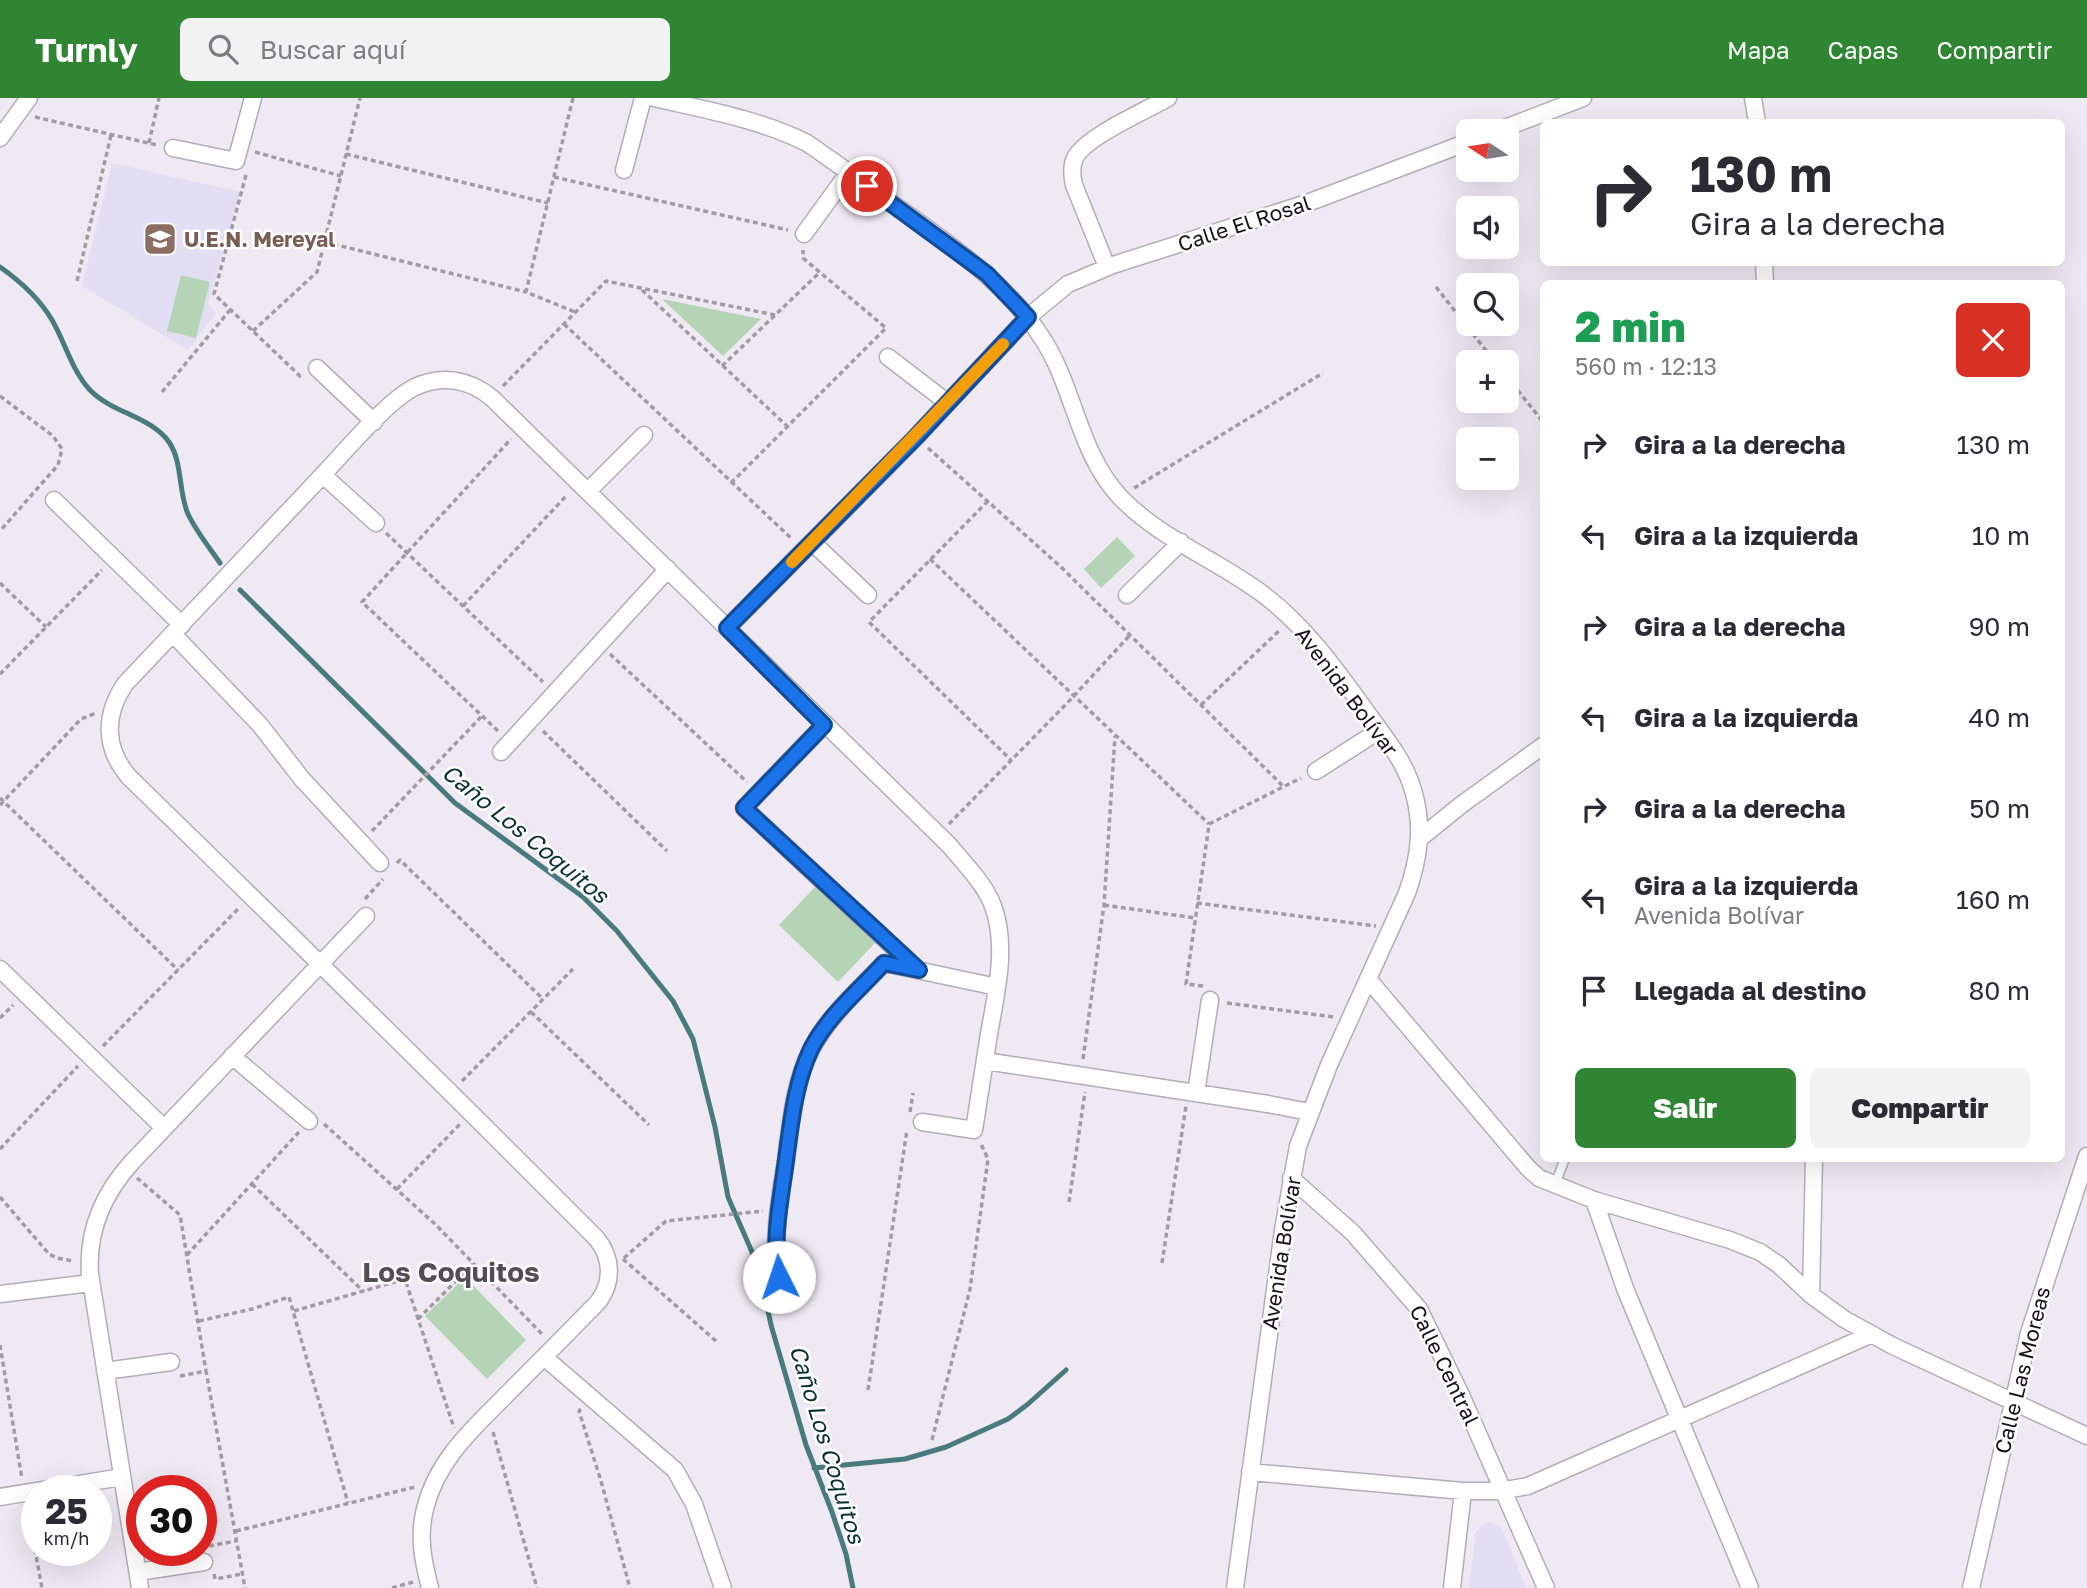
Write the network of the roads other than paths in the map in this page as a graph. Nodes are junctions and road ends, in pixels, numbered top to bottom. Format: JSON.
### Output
{"nodes":[{"id":1,"x":29,"y":98,"type":"edge"},
{"id":2,"x":253,"y":98,"type":"edge"},
{"id":3,"x":643,"y":98,"type":"edge"},
{"id":4,"x":654,"y":98,"type":"edge"},
{"id":5,"x":1168,"y":98,"type":"edge"},
{"id":6,"x":1583,"y":98,"type":"edge"},
{"id":7,"x":1753,"y":98,"type":"edge"},
{"id":8,"x":1756,"y":119,"type":"edge"},
{"id":9,"x":1519,"y":123,"type":"edge"},
{"id":10,"x":0,"y":138,"type":"edge"},
{"id":11,"x":1456,"y":147,"type":"edge"},
{"id":12,"x":173,"y":148,"type":"dead end"},
{"id":13,"x":624,"y":170,"type":"dead end"},
{"id":14,"x":849,"y":172,"type":"junction"},
{"id":15,"x":804,"y":233,"type":"road end"},
{"id":16,"x":1107,"y":267,"type":"junction"},
{"id":17,"x":1028,"y":317,"type":"junction"},
{"id":18,"x":888,"y":358,"type":"dead end"},
{"id":19,"x":317,"y":368,"type":"road end"},
{"id":20,"x":948,"y":403,"type":"junction"},
{"id":21,"x":374,"y":422,"type":"junction"},
{"id":22,"x":644,"y":435,"type":"dead end"},
{"id":23,"x":323,"y":475,"type":"junction"},
{"id":24,"x":583,"y":486,"type":"junction"},
{"id":25,"x":54,"y":500,"type":"dead end"},
{"id":26,"x":376,"y":523,"type":"road end"},
{"id":27,"x":1181,"y":542,"type":"junction"},
{"id":28,"x":808,"y":546,"type":"junction"},
{"id":29,"x":668,"y":569,"type":"junction"},
{"id":30,"x":868,"y":595,"type":"dead end"},
{"id":31,"x":1127,"y":595,"type":"dead end"},
{"id":32,"x":727,"y":628,"type":"junction"},
{"id":33,"x":177,"y":629,"type":"junction"},
{"id":34,"x":824,"y":725,"type":"junction"},
{"id":35,"x":1380,"y":730,"type":"junction"},
{"id":36,"x":505,"y":747,"type":"road end"},
{"id":37,"x":1540,"y":748,"type":"edge"},
{"id":38,"x":1316,"y":771,"type":"road end"},
{"id":39,"x":1419,"y":839,"type":"junction"},
{"id":40,"x":388,"y":867,"type":"road end"},
{"id":41,"x":366,"y":916,"type":"road end"},
{"id":42,"x":321,"y":963,"type":"junction"},
{"id":43,"x":0,"y":969,"type":"edge"},
{"id":44,"x":919,"y":970,"type":"junction"},
{"id":45,"x":1368,"y":979,"type":"junction"},
{"id":46,"x":997,"y":987,"type":"junction"},
{"id":47,"x":1210,"y":1000,"type":"road end"},
{"id":48,"x":232,"y":1056,"type":"junction"},
{"id":49,"x":985,"y":1061,"type":"junction"},
{"id":50,"x":1192,"y":1092,"type":"junction"},
{"id":51,"x":1309,"y":1112,"type":"junction"},
{"id":52,"x":309,"y":1121,"type":"road end"},
{"id":53,"x":922,"y":1122,"type":"dead end"},
{"id":54,"x":164,"y":1128,"type":"junction"},
{"id":55,"x":2087,"y":1156,"type":"edge"},
{"id":56,"x":1564,"y":1162,"type":"edge"},
{"id":57,"x":1814,"y":1162,"type":"edge"},
{"id":58,"x":1291,"y":1178,"type":"junction"},
{"id":59,"x":1555,"y":1185,"type":"junction"},
{"id":60,"x":1594,"y":1200,"type":"junction"},
{"id":61,"x":779,"y":1277,"type":"dead end"},
{"id":62,"x":91,"y":1283,"type":"junction"},
{"id":63,"x":0,"y":1294,"type":"edge"},
{"id":64,"x":1811,"y":1295,"type":"junction"},
{"id":65,"x":1872,"y":1334,"type":"junction"},
{"id":66,"x":549,"y":1352,"type":"junction"},
{"id":67,"x":172,"y":1362,"type":"road end"},
{"id":68,"x":105,"y":1371,"type":"junction"},
{"id":69,"x":2013,"y":1400,"type":"junction"},
{"id":70,"x":1681,"y":1419,"type":"junction"},
{"id":71,"x":2087,"y":1436,"type":"edge"},
{"id":72,"x":1250,"y":1472,"type":"junction"},
{"id":73,"x":122,"y":1477,"type":"junction"},
{"id":74,"x":1463,"y":1491,"type":"junction"},
{"id":75,"x":1504,"y":1491,"type":"junction"},
{"id":76,"x":0,"y":1497,"type":"edge"},
{"id":77,"x":190,"y":1566,"type":"edge"},
{"id":78,"x":139,"y":1580,"type":"edge"},
{"id":79,"x":430,"y":1588,"type":"edge"},
{"id":80,"x":723,"y":1588,"type":"edge"},
{"id":81,"x":1235,"y":1588,"type":"edge"},
{"id":82,"x":1452,"y":1588,"type":"edge"},
{"id":83,"x":1546,"y":1588,"type":"edge"},
{"id":84,"x":1750,"y":1588,"type":"edge"},
{"id":85,"x":1971,"y":1588,"type":"edge"}],
"edges":[{"from":1,"to":10,"type":"street"},
{"from":2,"to":12,"type":"street"},
{"from":3,"to":13,"type":"street"},
{"from":4,"to":14,"type":"street","name":"Avenida Bolívar"},
{"from":5,"to":16,"type":"street"},
{"from":6,"to":9,"type":"street"},
{"from":7,"to":8,"type":"street"},
{"from":11,"to":16,"type":"street","name":"Calle El Rosal"},
{"from":14,"to":15,"type":"street"},
{"from":14,"to":17,"type":"street","name":"Avenida Bolívar"},
{"from":16,"to":17,"type":"street","name":"Calle El Rosal"},
{"from":17,"to":20,"type":"street","name":"Calle El Rosal"},
{"from":17,"to":27,"type":"street","name":"Avenida Bolívar"},
{"from":18,"to":20,"type":"street"},
{"from":19,"to":21,"type":"street"},
{"from":20,"to":28,"type":"street","name":"Calle El Rosal"},
{"from":21,"to":23,"type":"street"},
{"from":21,"to":24,"type":"street"},
{"from":22,"to":24,"type":"street"},
{"from":23,"to":26,"type":"street"},
{"from":23,"to":33,"type":"street"},
{"from":24,"to":29,"type":"street"},
{"from":25,"to":33,"type":"street"},
{"from":27,"to":31,"type":"street"},
{"from":27,"to":35,"type":"street","name":"Avenida Bolívar"},
{"from":28,"to":30,"type":"street"},
{"from":28,"to":32,"type":"street","name":"Calle El Rosal"},
{"from":29,"to":32,"type":"street"},
{"from":29,"to":36,"type":"street"},
{"from":32,"to":34,"type":"street"},
{"from":33,"to":40,"type":"street"},
{"from":33,"to":42,"type":"street"},
{"from":34,"to":44,"type":"street"},
{"from":34,"to":46,"type":"street"},
{"from":35,"to":38,"type":"street"},
{"from":35,"to":39,"type":"street","name":"Avenida Bolívar"},
{"from":37,"to":39,"type":"street"},
{"from":39,"to":45,"type":"street","name":"Avenida Bolívar"},
{"from":41,"to":42,"type":"street"},
{"from":42,"to":48,"type":"street"},
{"from":42,"to":66,"type":"street"},
{"from":43,"to":54,"type":"street"},
{"from":44,"to":46,"type":"street"},
{"from":44,"to":61,"type":"street"},
{"from":45,"to":51,"type":"street","name":"Avenida Bolívar"},
{"from":45,"to":59,"type":"street"},
{"from":46,"to":49,"type":"street"},
{"from":47,"to":50,"type":"street"},
{"from":48,"to":52,"type":"street"},
{"from":48,"to":54,"type":"street"},
{"from":49,"to":50,"type":"street"},
{"from":49,"to":53,"type":"street"},
{"from":50,"to":51,"type":"street"},
{"from":51,"to":58,"type":"street","name":"Avenida Bolívar"},
{"from":54,"to":62,"type":"street"},
{"from":55,"to":69,"type":"street","name":"Calle Las Moreas"},
{"from":56,"to":59,"type":"lane"},
{"from":57,"to":64,"type":"street"},
{"from":58,"to":72,"type":"street","name":"Avenida Bolívar"},
{"from":58,"to":75,"type":"street","name":"Calle Central"},
{"from":59,"to":60,"type":"street"},
{"from":60,"to":64,"type":"street"},
{"from":60,"to":70,"type":"street"},
{"from":62,"to":63,"type":"street"},
{"from":62,"to":68,"type":"street"},
{"from":64,"to":65,"type":"street"},
{"from":65,"to":69,"type":"street"},
{"from":65,"to":70,"type":"street"},
{"from":66,"to":79,"type":"street"},
{"from":66,"to":80,"type":"street"},
{"from":67,"to":68,"type":"street"},
{"from":68,"to":73,"type":"street"},
{"from":69,"to":71,"type":"street"},
{"from":69,"to":85,"type":"street","name":"Calle Las Moreas"},
{"from":70,"to":75,"type":"street"},
{"from":70,"to":84,"type":"street"},
{"from":72,"to":74,"type":"street"},
{"from":72,"to":81,"type":"street","name":"Avenida Bolívar"},
{"from":73,"to":76,"type":"street"},
{"from":73,"to":78,"type":"street"},
{"from":74,"to":75,"type":"street"},
{"from":74,"to":82,"type":"street"},
{"from":75,"to":83,"type":"street","name":"Calle Central"},
{"from":77,"to":78,"type":"street"}]}
